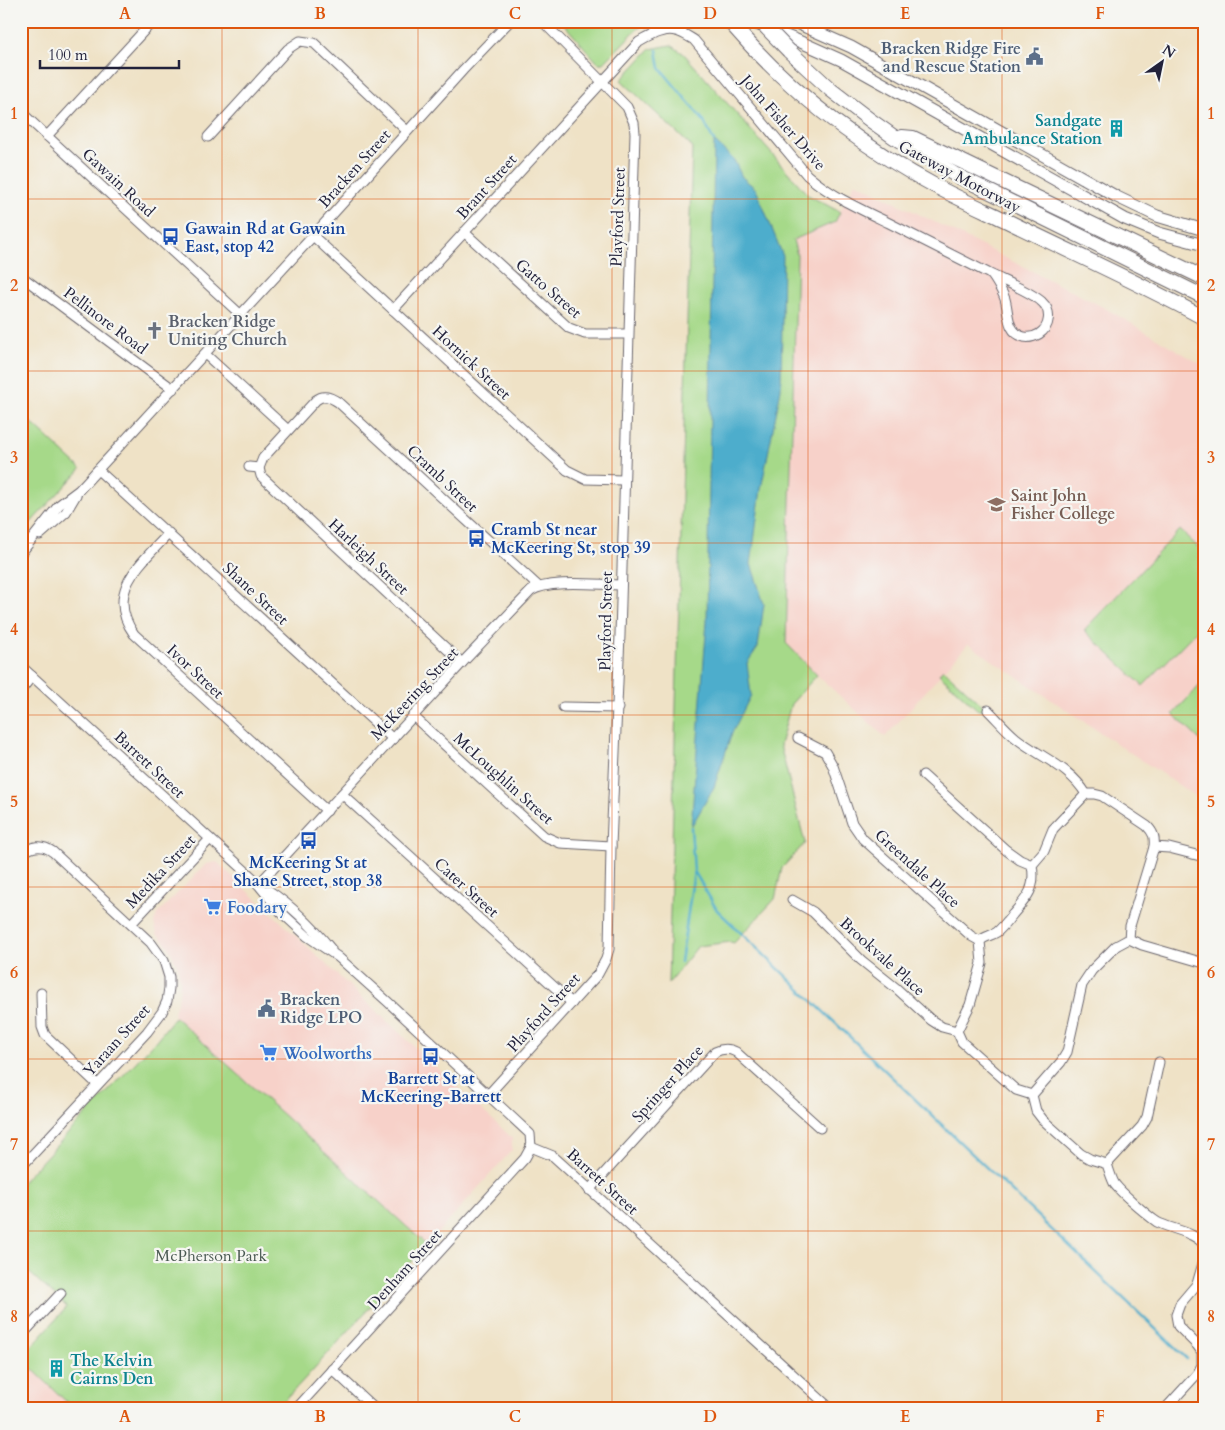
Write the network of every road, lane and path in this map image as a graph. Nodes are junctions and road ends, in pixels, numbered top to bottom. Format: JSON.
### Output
{"nodes":[{"id":1,"x":153,"y":21,"type":"edge"},
{"id":2,"x":510,"y":21,"type":"edge"},
{"id":3,"x":542,"y":21,"type":"edge"},
{"id":4,"x":749,"y":21,"type":"edge"},
{"id":5,"x":760,"y":21,"type":"edge"},
{"id":6,"x":792,"y":21,"type":"edge"},
{"id":7,"x":734,"y":26,"type":"edge"},
{"id":8,"x":601,"y":82,"type":"junction"},
{"id":9,"x":21,"y":112,"type":"edge"},
{"id":10,"x":407,"y":131,"type":"junction"},
{"id":11,"x":47,"y":136,"type":"junction"},
{"id":12,"x":208,"y":137,"type":"dead end"},
{"id":13,"x":894,"y":137,"type":"junction"},
{"id":14,"x":1204,"y":230,"type":"edge"},
{"id":15,"x":464,"y":232,"type":"junction"},
{"id":16,"x":313,"y":236,"type":"junction"},
{"id":17,"x":1204,"y":245,"type":"edge"},
{"id":18,"x":992,"y":275,"type":"junction"},
{"id":19,"x":21,"y":276,"type":"edge"},
{"id":20,"x":1204,"y":278,"type":"edge"},
{"id":21,"x":1204,"y":297,"type":"edge"},
{"id":22,"x":393,"y":310,"type":"junction"},
{"id":23,"x":241,"y":315,"type":"junction"},
{"id":24,"x":1204,"y":318,"type":"edge"},
{"id":25,"x":628,"y":334,"type":"junction"},
{"id":26,"x":205,"y":354,"type":"junction"},
{"id":27,"x":173,"y":388,"type":"junction"},
{"id":28,"x":288,"y":430,"type":"junction"},
{"id":29,"x":249,"y":467,"type":"dead end"},
{"id":30,"x":259,"y":468,"type":"junction"},
{"id":31,"x":98,"y":470,"type":"junction"},
{"id":32,"x":624,"y":480,"type":"junction"},
{"id":33,"x":169,"y":533,"type":"junction"},
{"id":34,"x":21,"y":553,"type":"edge"},
{"id":35,"x":621,"y":585,"type":"junction"},
{"id":36,"x":538,"y":586,"type":"junction"},
{"id":37,"x":462,"y":663,"type":"junction"},
{"id":38,"x":21,"y":666,"type":"edge"},
{"id":39,"x":32,"y":676,"type":"junction"},
{"id":40,"x":21,"y":690,"type":"edge"},
{"id":41,"x":563,"y":707,"type":"dead end"},
{"id":42,"x":618,"y":708,"type":"junction"},
{"id":43,"x":988,"y":710,"type":"dead end"},
{"id":44,"x":414,"y":716,"type":"junction"},
{"id":45,"x":798,"y":738,"type":"dead end"},
{"id":46,"x":392,"y":739,"type":"junction"},
{"id":47,"x":923,"y":775,"type":"dead end"},
{"id":48,"x":342,"y":794,"type":"junction"},
{"id":49,"x":1086,"y":794,"type":"junction"},
{"id":50,"x":326,"y":811,"type":"junction"},
{"id":51,"x":210,"y":839,"type":"junction"},
{"id":52,"x":611,"y":846,"type":"junction"},
{"id":53,"x":1154,"y":848,"type":"junction"},
{"id":54,"x":21,"y":855,"type":"edge"},
{"id":55,"x":1204,"y":857,"type":"edge"},
{"id":56,"x":1032,"y":865,"type":"junction"},
{"id":57,"x":259,"y":884,"type":"junction"},
{"id":58,"x":792,"y":900,"type":"dead end"},
{"id":59,"x":131,"y":924,"type":"junction"},
{"id":60,"x":1130,"y":939,"type":"junction"},
{"id":61,"x":980,"y":941,"type":"junction"},
{"id":62,"x":1204,"y":963,"type":"edge"},
{"id":63,"x":41,"y":993,"type":"dead end"},
{"id":64,"x":572,"y":1003,"type":"junction"},
{"id":65,"x":957,"y":1031,"type":"junction"},
{"id":66,"x":1159,"y":1062,"type":"dead end"},
{"id":67,"x":97,"y":1084,"type":"junction"},
{"id":68,"x":488,"y":1094,"type":"junction"},
{"id":69,"x":1032,"y":1094,"type":"junction"},
{"id":70,"x":820,"y":1128,"type":"dead end"},
{"id":71,"x":531,"y":1147,"type":"junction"},
{"id":72,"x":1107,"y":1164,"type":"junction"},
{"id":73,"x":21,"y":1168,"type":"edge"},
{"id":74,"x":589,"y":1190,"type":"junction"},
{"id":75,"x":1203,"y":1242,"type":"edge"},
{"id":76,"x":1204,"y":1260,"type":"edge"},
{"id":77,"x":61,"y":1293,"type":"dead end"},
{"id":78,"x":21,"y":1336,"type":"edge"},
{"id":79,"x":332,"y":1369,"type":"junction"},
{"id":80,"x":296,"y":1409,"type":"edge"},
{"id":81,"x":376,"y":1409,"type":"edge"},
{"id":82,"x":831,"y":1409,"type":"edge"},
{"id":83,"x":1165,"y":1409,"type":"edge"}],
"edges":[{"from":1,"to":11,"type":"street"},
{"from":2,"to":10,"type":"street","name":"Bracken Street"},
{"from":3,"to":8,"type":"street","name":"Playford Street"},
{"from":4,"to":17,"type":"main road"},
{"from":5,"to":13,"type":"highway","name":"Gateway Motorway","bridge":true},
{"from":6,"to":14,"type":"main road"},
{"from":7,"to":24,"type":"highway","name":"Gateway Motorway"},
{"from":8,"to":15,"type":"street","name":"Brant Street"},
{"from":8,"to":18,"type":"street","name":"John Fisher Drive"},
{"from":8,"to":25,"type":"street","name":"Playford Street"},
{"from":9,"to":11,"type":"street","name":"Gawain Road"},
{"from":10,"to":12,"type":"street"},
{"from":10,"to":16,"type":"street","name":"Bracken Street"},
{"from":11,"to":23,"type":"street","name":"Gawain Road"},
{"from":13,"to":20,"type":"highway"},
{"from":13,"to":21,"type":"highway","name":"Gateway Motorway"},
{"from":15,"to":22,"type":"street","name":"Brant Street"},
{"from":15,"to":25,"type":"street","name":"Gatto Street"},
{"from":16,"to":22,"type":"street","name":"Hornick Street"},
{"from":16,"to":23,"type":"street","name":"Bracken Street"},
{"from":18,"to":18,"type":"street","name":"John Fisher Drive"},
{"from":19,"to":27,"type":"street","name":"Pellinore Road"},
{"from":22,"to":32,"type":"street","name":"Hornick Street"},
{"from":23,"to":26,"type":"street","name":"Bracken Street"},
{"from":25,"to":32,"type":"street","name":"Playford Street"},
{"from":26,"to":27,"type":"street","name":"Bracken Street"},
{"from":26,"to":28,"type":"street"},
{"from":27,"to":31,"type":"street","name":"Bracken Street"},
{"from":28,"to":30,"type":"street"},
{"from":28,"to":36,"type":"street","name":"Cramb Street"},
{"from":29,"to":30,"type":"street"},
{"from":30,"to":37,"type":"street","name":"Harleigh Street"},
{"from":31,"to":33,"type":"street","name":"Shane Street"},
{"from":31,"to":34,"type":"street","name":"Bracken Street"},
{"from":32,"to":35,"type":"street","name":"Playford Street"},
{"from":33,"to":46,"type":"street","name":"Shane Street"},
{"from":33,"to":50,"type":"street","name":"Ivor Street"},
{"from":35,"to":36,"type":"street"},
{"from":35,"to":42,"type":"street","name":"Playford Street"},
{"from":36,"to":37,"type":"street","name":"McKeering Street"},
{"from":37,"to":44,"type":"street","name":"McKeering Street"},
{"from":38,"to":39,"type":"street","name":"Barrett Street"},
{"from":39,"to":40,"type":"street"},
{"from":39,"to":51,"type":"street","name":"Barrett Street"},
{"from":41,"to":42,"type":"street"},
{"from":42,"to":52,"type":"street","name":"Playford Street"},
{"from":43,"to":49,"type":"street"},
{"from":44,"to":46,"type":"street","name":"McKeering Street"},
{"from":44,"to":52,"type":"street","name":"McLoughlin Street"},
{"from":45,"to":61,"type":"street","name":"Greendale Place"},
{"from":46,"to":48,"type":"street","name":"McKeering Street"},
{"from":47,"to":56,"type":"street"},
{"from":48,"to":50,"type":"street","name":"McKeering Street"},
{"from":48,"to":64,"type":"street","name":"Cater Street"},
{"from":49,"to":53,"type":"street"},
{"from":49,"to":56,"type":"street"},
{"from":50,"to":57,"type":"street","name":"McKeering Street"},
{"from":51,"to":57,"type":"street","name":"Barrett Street"},
{"from":51,"to":59,"type":"street","name":"Medika Street"},
{"from":52,"to":64,"type":"street","name":"Playford Street"},
{"from":53,"to":55,"type":"street"},
{"from":53,"to":60,"type":"street"},
{"from":54,"to":59,"type":"street","name":"Yaraan Street"},
{"from":56,"to":61,"type":"street"},
{"from":57,"to":68,"type":"street","name":"Barrett Street"},
{"from":58,"to":65,"type":"street","name":"Brookvale Place"},
{"from":59,"to":67,"type":"street","name":"Yaraan Street"},
{"from":60,"to":62,"type":"street"},
{"from":60,"to":69,"type":"street"},
{"from":61,"to":65,"type":"street"},
{"from":63,"to":67,"type":"street"},
{"from":64,"to":68,"type":"street","name":"Playford Street"},
{"from":65,"to":69,"type":"street"},
{"from":66,"to":72,"type":"street"},
{"from":67,"to":73,"type":"street","name":"Yaraan Street"},
{"from":68,"to":71,"type":"street","name":"Barrett Street"},
{"from":69,"to":72,"type":"street"},
{"from":70,"to":74,"type":"street","name":"Springer Place"},
{"from":71,"to":74,"type":"street","name":"Barrett Street"},
{"from":71,"to":79,"type":"street","name":"Denham Street"},
{"from":72,"to":75,"type":"street"},
{"from":74,"to":82,"type":"street","name":"Barrett Street"},
{"from":76,"to":83,"type":"street"},
{"from":77,"to":78,"type":"street"},
{"from":79,"to":80,"type":"street","name":"Denham Street"},
{"from":79,"to":81,"type":"street"}]}
